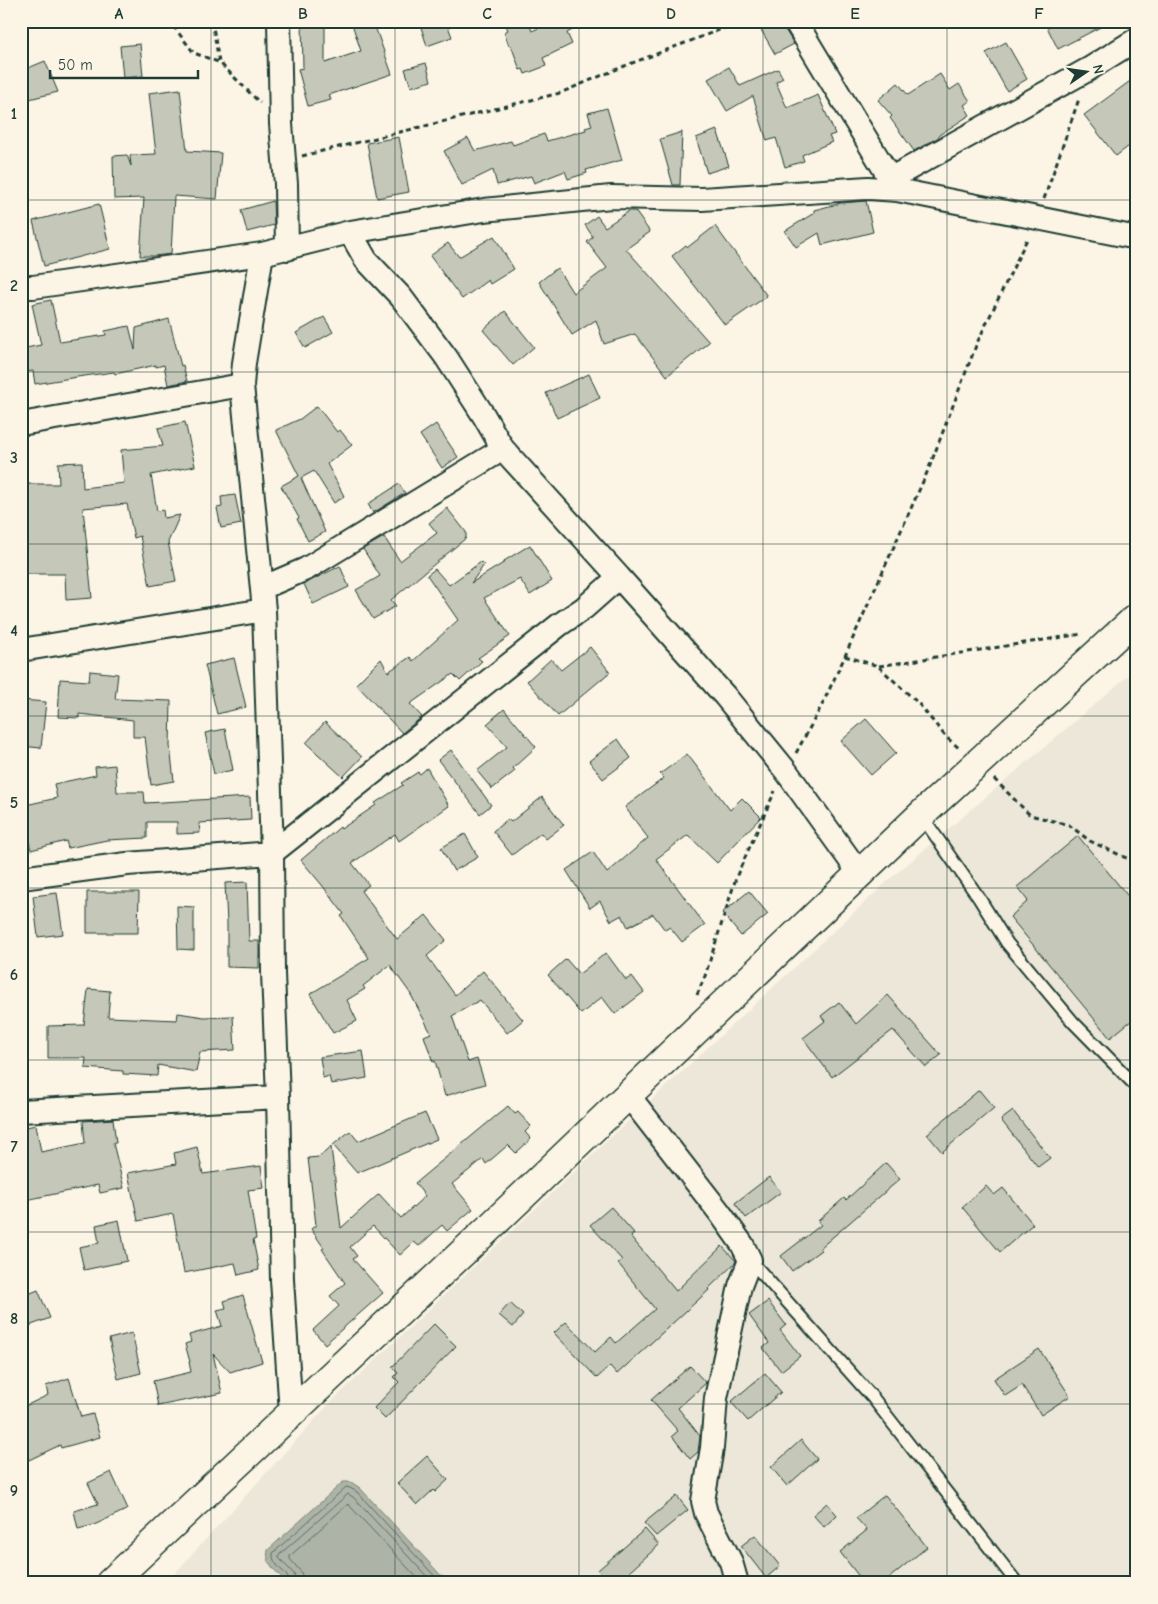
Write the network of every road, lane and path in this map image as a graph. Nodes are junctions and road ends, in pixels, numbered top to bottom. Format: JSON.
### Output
{"nodes":[{"id":1,"x":166,"y":21,"type":"edge"},
{"id":2,"x":212,"y":21,"type":"edge"},
{"id":3,"x":279,"y":21,"type":"edge"},
{"id":4,"x":743,"y":21,"type":"edge"},
{"id":5,"x":795,"y":21,"type":"edge"},
{"id":6,"x":1137,"y":39,"type":"edge"},
{"id":7,"x":218,"y":62,"type":"junction"},
{"id":8,"x":1089,"y":69,"type":"junction"},
{"id":9,"x":281,"y":124,"type":"junction"},
{"id":10,"x":284,"y":160,"type":"junction"},
{"id":11,"x":893,"y":185,"type":"junction"},
{"id":12,"x":1037,"y":218,"type":"junction"},
{"id":13,"x":350,"y":232,"type":"junction"},
{"id":14,"x":1137,"y":238,"type":"edge"},
{"id":15,"x":287,"y":249,"type":"junction"},
{"id":16,"x":262,"y":254,"type":"junction"},
{"id":17,"x":21,"y":287,"type":"edge"},
{"id":18,"x":242,"y":385,"type":"junction"},
{"id":19,"x":21,"y":424,"type":"edge"},
{"id":20,"x":503,"y":449,"type":"junction"},
{"id":21,"x":619,"y":578,"type":"junction"},
{"id":22,"x":263,"y":598,"type":"junction"},
{"id":23,"x":1137,"y":618,"type":"edge"},
{"id":24,"x":1088,"y":634,"type":"dead end"},
{"id":25,"x":21,"y":650,"type":"edge"},
{"id":26,"x":845,"y":656,"type":"junction"},
{"id":27,"x":786,"y":772,"type":"junction"},
{"id":28,"x":920,"y":815,"type":"junction"},
{"id":29,"x":272,"y":853,"type":"junction"},
{"id":30,"x":860,"y":874,"type":"junction"},
{"id":31,"x":21,"y":878,"type":"edge"},
{"id":32,"x":695,"y":1001,"type":"dead end"},
{"id":33,"x":1137,"y":1086,"type":"edge"},
{"id":34,"x":629,"y":1096,"type":"junction"},
{"id":35,"x":278,"y":1097,"type":"junction"},
{"id":36,"x":21,"y":1111,"type":"edge"},
{"id":37,"x":750,"y":1260,"type":"junction"},
{"id":38,"x":290,"y":1413,"type":"junction"},
{"id":39,"x":110,"y":1583,"type":"edge"},
{"id":40,"x":737,"y":1583,"type":"edge"},
{"id":41,"x":1018,"y":1583,"type":"edge"}],
"edges":[{"from":1,"to":7,"type":"path"},
{"from":2,"to":7,"type":"path"},
{"from":3,"to":9,"type":"street"},
{"from":4,"to":10,"type":"path"},
{"from":5,"to":11,"type":"street"},
{"from":6,"to":8,"type":"street"},
{"from":7,"to":9,"type":"path"},
{"from":8,"to":11,"type":"street"},
{"from":8,"to":12,"type":"path"},
{"from":9,"to":10,"type":"street"},
{"from":10,"to":15,"type":"street"},
{"from":11,"to":12,"type":"street"},
{"from":11,"to":13,"type":"street"},
{"from":12,"to":14,"type":"street"},
{"from":12,"to":26,"type":"path"},
{"from":13,"to":15,"type":"street"},
{"from":13,"to":20,"type":"street"},
{"from":15,"to":16,"type":"street"},
{"from":16,"to":17,"type":"street"},
{"from":16,"to":18,"type":"street"},
{"from":18,"to":19,"type":"street"},
{"from":18,"to":22,"type":"street"},
{"from":20,"to":21,"type":"street"},
{"from":20,"to":22,"type":"street"},
{"from":21,"to":27,"type":"street"},
{"from":21,"to":29,"type":"street"},
{"from":22,"to":25,"type":"street"},
{"from":22,"to":29,"type":"street"},
{"from":23,"to":28,"type":"street"},
{"from":24,"to":26,"type":"path"},
{"from":26,"to":27,"type":"path"},
{"from":27,"to":30,"type":"street"},
{"from":27,"to":32,"type":"path"},
{"from":28,"to":30,"type":"street"},
{"from":28,"to":33,"type":"lane"},
{"from":29,"to":31,"type":"street"},
{"from":29,"to":35,"type":"street"},
{"from":30,"to":34,"type":"street"},
{"from":34,"to":37,"type":"street"},
{"from":34,"to":38,"type":"street"},
{"from":35,"to":36,"type":"street"},
{"from":35,"to":38,"type":"street"},
{"from":37,"to":40,"type":"street"},
{"from":37,"to":41,"type":"lane"},
{"from":38,"to":39,"type":"street"}]}
